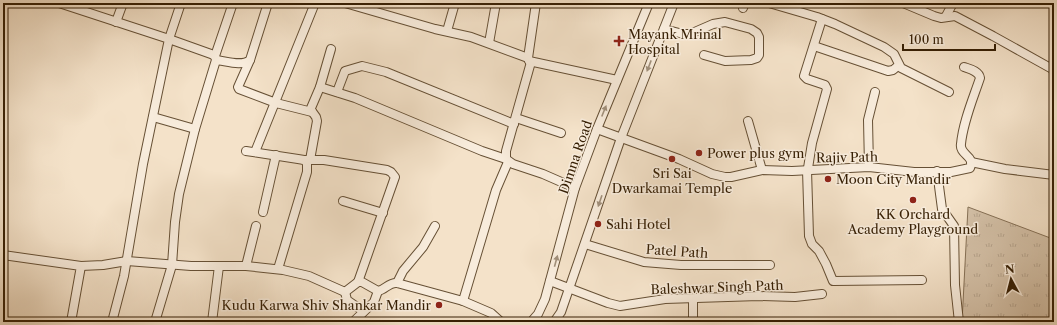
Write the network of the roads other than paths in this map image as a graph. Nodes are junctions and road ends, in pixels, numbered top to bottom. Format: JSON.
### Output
{"nodes":[{"id":1,"x":59,"y":3,"type":"edge"},
{"id":2,"x":122,"y":3,"type":"edge"},
{"id":3,"x":181,"y":3,"type":"edge"},
{"id":4,"x":233,"y":3,"type":"edge"},
{"id":5,"x":268,"y":3,"type":"edge"},
{"id":6,"x":315,"y":3,"type":"edge"},
{"id":7,"x":345,"y":3,"type":"edge"},
{"id":8,"x":496,"y":3,"type":"edge"},
{"id":9,"x":536,"y":3,"type":"edge"},
{"id":10,"x":649,"y":3,"type":"edge"},
{"id":11,"x":674,"y":3,"type":"edge"},
{"id":12,"x":769,"y":3,"type":"edge"},
{"id":13,"x":903,"y":3,"type":"edge"},
{"id":14,"x":953,"y":3,"type":"edge"},
{"id":15,"x":453,"y":4,"type":"edge"},
{"id":16,"x":83,"y":7,"type":"edge"},
{"id":17,"x":946,"y":16,"type":"junction"},
{"id":18,"x":822,"y":19,"type":"junction"},
{"id":19,"x":116,"y":22,"type":"junction"},
{"id":20,"x":664,"y":29,"type":"junction"},
{"id":21,"x":447,"y":32,"type":"junction"},
{"id":22,"x":169,"y":40,"type":"junction"},
{"id":23,"x":489,"y":43,"type":"junction"},
{"id":24,"x":814,"y":46,"type":"junction"},
{"id":25,"x":331,"y":50,"type":"dead end"},
{"id":26,"x":704,"y":55,"type":"dead end"},
{"id":27,"x":215,"y":58,"type":"junction"},
{"id":28,"x":250,"y":60,"type":"junction"},
{"id":29,"x":530,"y":60,"type":"junction"},
{"id":30,"x":899,"y":65,"type":"junction"},
{"id":31,"x":964,"y":67,"type":"dead end"},
{"id":32,"x":1054,"y":70,"type":"edge"},
{"id":33,"x":617,"y":80,"type":"junction"},
{"id":34,"x":320,"y":87,"type":"junction"},
{"id":35,"x":337,"y":92,"type":"junction"},
{"id":36,"x":875,"y":92,"type":"dead end"},
{"id":37,"x":949,"y":92,"type":"dead end"},
{"id":38,"x":274,"y":102,"type":"junction"},
{"id":39,"x":312,"y":112,"type":"junction"},
{"id":40,"x":153,"y":117,"type":"junction"},
{"id":41,"x":515,"y":121,"type":"junction"},
{"id":42,"x":748,"y":121,"type":"dead end"},
{"id":43,"x":195,"y":129,"type":"junction"},
{"id":44,"x":597,"y":129,"type":"junction"},
{"id":45,"x":561,"y":133,"type":"dead end"},
{"id":46,"x":621,"y":138,"type":"junction"},
{"id":47,"x":246,"y":151,"type":"dead end"},
{"id":48,"x":255,"y":152,"type":"junction"},
{"id":49,"x":276,"y":155,"type":"junction"},
{"id":50,"x":307,"y":160,"type":"junction"},
{"id":51,"x":507,"y":160,"type":"junction"},
{"id":52,"x":869,"y":166,"type":"junction"},
{"id":53,"x":808,"y":167,"type":"junction"},
{"id":54,"x":968,"y":167,"type":"junction"},
{"id":55,"x":762,"y":170,"type":"junction"},
{"id":56,"x":937,"y":171,"type":"junction"},
{"id":57,"x":1054,"y":175,"type":"edge"},
{"id":58,"x":575,"y":188,"type":"junction"},
{"id":59,"x":343,"y":201,"type":"dead end"},
{"id":60,"x":264,"y":212,"type":"dead end"},
{"id":61,"x":383,"y":213,"type":"junction"},
{"id":62,"x":256,"y":226,"type":"dead end"},
{"id":63,"x":435,"y":226,"type":"dead end"},
{"id":64,"x":584,"y":244,"type":"junction"},
{"id":65,"x":3,"y":255,"type":"edge"},
{"id":66,"x":127,"y":261,"type":"junction"},
{"id":67,"x":172,"y":265,"type":"junction"},
{"id":68,"x":770,"y":265,"type":"dead end"},
{"id":69,"x":81,"y":266,"type":"junction"},
{"id":70,"x":219,"y":266,"type":"junction"},
{"id":71,"x":246,"y":266,"type":"junction"},
{"id":72,"x":278,"y":269,"type":"junction"},
{"id":73,"x":922,"y":280,"type":"dead end"},
{"id":74,"x":550,"y":281,"type":"junction"},
{"id":75,"x":358,"y":282,"type":"junction"},
{"id":76,"x":397,"y":283,"type":"junction"},
{"id":77,"x":569,"y":287,"type":"junction"},
{"id":78,"x":378,"y":291,"type":"junction"},
{"id":79,"x":345,"y":292,"type":"junction"},
{"id":80,"x":822,"y":294,"type":"dead end"},
{"id":81,"x":693,"y":299,"type":"junction"},
{"id":82,"x":463,"y":301,"type":"junction"},
{"id":83,"x":363,"y":311,"type":"junction"},
{"id":84,"x":71,"y":322,"type":"edge"},
{"id":85,"x":112,"y":322,"type":"edge"},
{"id":86,"x":155,"y":322,"type":"edge"},
{"id":87,"x":212,"y":322,"type":"edge"},
{"id":88,"x":353,"y":322,"type":"edge"},
{"id":89,"x":501,"y":322,"type":"edge"},
{"id":90,"x":531,"y":322,"type":"edge"},
{"id":91,"x":554,"y":322,"type":"edge"},
{"id":92,"x":694,"y":322,"type":"edge"},
{"id":93,"x":959,"y":322,"type":"edge"}],
"edges":[{"from":1,"to":16,"type":"street"},
{"from":2,"to":19,"type":"street"},
{"from":3,"to":22,"type":"street"},
{"from":4,"to":27,"type":"street"},
{"from":5,"to":28,"type":"street"},
{"from":6,"to":38,"type":"street"},
{"from":7,"to":21,"type":"street"},
{"from":8,"to":23,"type":"street"},
{"from":9,"to":29,"type":"street"},
{"from":10,"to":33,"type":"street","name":"Dimna Road"},
{"from":11,"to":20,"type":"street"},
{"from":12,"to":18,"type":"street"},
{"from":13,"to":17,"type":"street"},
{"from":14,"to":17,"type":"street"},
{"from":15,"to":21,"type":"street"},
{"from":16,"to":19,"type":"street"},
{"from":17,"to":32,"type":"street"},
{"from":18,"to":24,"type":"street"},
{"from":18,"to":30,"type":"street"},
{"from":19,"to":22,"type":"street"},
{"from":20,"to":26,"type":"street"},
{"from":20,"to":46,"type":"street","one_way":true},
{"from":21,"to":23,"type":"street"},
{"from":22,"to":27,"type":"street"},
{"from":22,"to":40,"type":"street"},
{"from":23,"to":29,"type":"street"},
{"from":24,"to":30,"type":"street"},
{"from":24,"to":53,"type":"street"},
{"from":25,"to":34,"type":"street"},
{"from":27,"to":28,"type":"street"},
{"from":27,"to":43,"type":"street"},
{"from":28,"to":38,"type":"street"},
{"from":29,"to":33,"type":"street"},
{"from":29,"to":41,"type":"street"},
{"from":30,"to":37,"type":"street"},
{"from":31,"to":54,"type":"street"},
{"from":44,"to":33,"type":"street","name":"Dimna Road","one_way":true},
{"from":34,"to":35,"type":"street"},
{"from":34,"to":39,"type":"street"},
{"from":35,"to":41,"type":"street"},
{"from":35,"to":51,"type":"street"},
{"from":36,"to":52,"type":"street"},
{"from":38,"to":39,"type":"street"},
{"from":38,"to":48,"type":"street"},
{"from":39,"to":50,"type":"street"},
{"from":40,"to":43,"type":"street"},
{"from":40,"to":66,"type":"street"},
{"from":41,"to":45,"type":"street"},
{"from":41,"to":51,"type":"street"},
{"from":42,"to":55,"type":"street"},
{"from":43,"to":67,"type":"street"},
{"from":44,"to":46,"type":"street","name":"Rajiv Path"},
{"from":44,"to":58,"type":"street","name":"Dimna Road"},
{"from":46,"to":55,"type":"street","name":"Rajiv Path"},
{"from":46,"to":64,"type":"street","one_way":true},
{"from":47,"to":48,"type":"street"},
{"from":48,"to":49,"type":"street"},
{"from":49,"to":50,"type":"street"},
{"from":49,"to":60,"type":"street"},
{"from":50,"to":61,"type":"street"},
{"from":50,"to":72,"type":"street"},
{"from":51,"to":58,"type":"street"},
{"from":51,"to":82,"type":"street"},
{"from":52,"to":53,"type":"street","name":"Rajiv Path"},
{"from":52,"to":56,"type":"street","name":"Rajiv Path"},
{"from":53,"to":55,"type":"street","name":"Rajiv Path"},
{"from":53,"to":73,"type":"street"},
{"from":54,"to":56,"type":"street","name":"Rajiv Path"},
{"from":54,"to":57,"type":"street","name":"Rajiv Path"},
{"from":56,"to":93,"type":"street"},
{"from":74,"to":58,"type":"street","name":"Dimna Road","one_way":true},
{"from":59,"to":61,"type":"street"},
{"from":61,"to":75,"type":"street"},
{"from":62,"to":71,"type":"street"},
{"from":63,"to":76,"type":"street"},
{"from":64,"to":68,"type":"street","name":"Patel Path"},
{"from":64,"to":77,"type":"street"},
{"from":65,"to":69,"type":"street"},
{"from":66,"to":67,"type":"street"},
{"from":66,"to":69,"type":"street"},
{"from":66,"to":85,"type":"street"},
{"from":67,"to":70,"type":"street"},
{"from":67,"to":86,"type":"street"},
{"from":69,"to":84,"type":"street"},
{"from":70,"to":71,"type":"street"},
{"from":70,"to":87,"type":"street"},
{"from":71,"to":72,"type":"street"},
{"from":72,"to":79,"type":"street"},
{"from":74,"to":77,"type":"street","name":"Baleshwar Singh Path"},
{"from":74,"to":90,"type":"street","name":"Dimna Road"},
{"from":75,"to":78,"type":"street"},
{"from":75,"to":79,"type":"street"},
{"from":76,"to":78,"type":"street"},
{"from":76,"to":82,"type":"street"},
{"from":77,"to":81,"type":"street","name":"Baleshwar Singh Path"},
{"from":77,"to":91,"type":"street"},
{"from":78,"to":83,"type":"street"},
{"from":79,"to":83,"type":"street"},
{"from":80,"to":81,"type":"street","name":"Baleshwar Singh Path"},
{"from":81,"to":92,"type":"street"},
{"from":82,"to":89,"type":"street"},
{"from":83,"to":88,"type":"street"}]}
